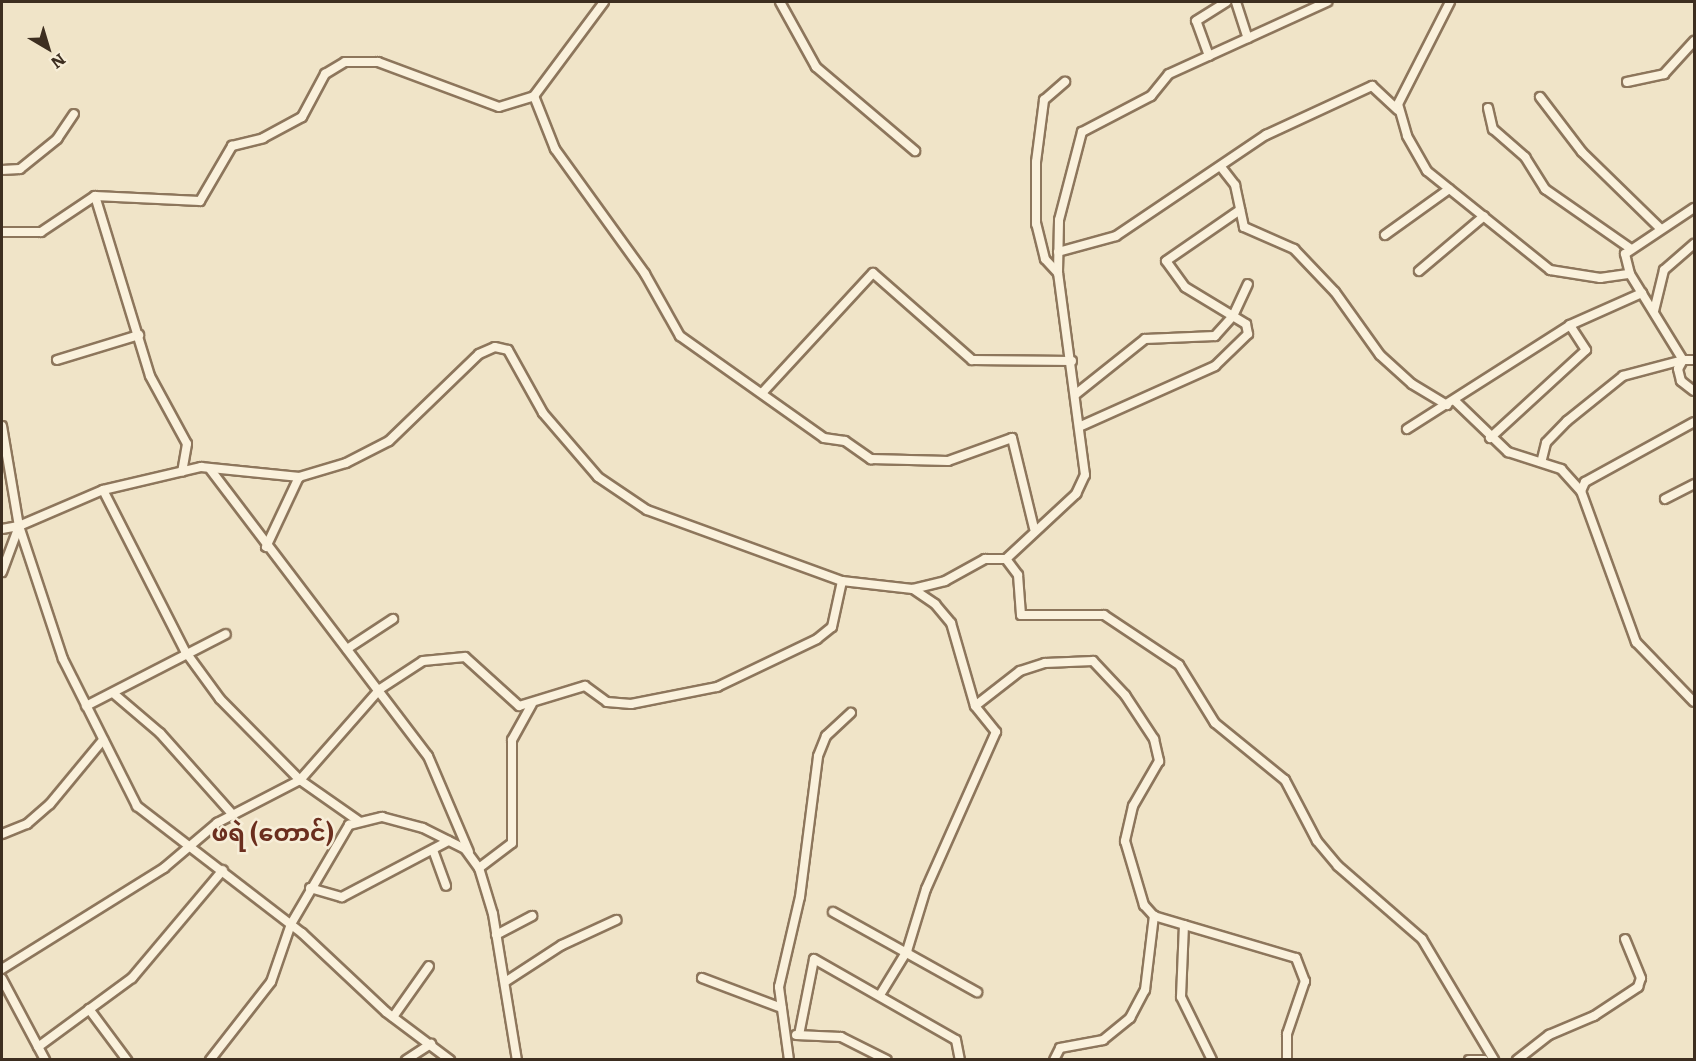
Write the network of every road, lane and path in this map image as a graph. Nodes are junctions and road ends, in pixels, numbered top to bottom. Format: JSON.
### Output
{"nodes":[{"id":1,"x":604,"y":2,"type":"edge"},
{"id":2,"x":780,"y":2,"type":"edge"},
{"id":3,"x":1227,"y":2,"type":"edge"},
{"id":4,"x":1236,"y":2,"type":"edge"},
{"id":5,"x":1327,"y":2,"type":"edge"},
{"id":6,"x":1450,"y":2,"type":"edge"},
{"id":7,"x":1248,"y":38,"type":"junction"},
{"id":8,"x":1695,"y":41,"type":"edge"},
{"id":9,"x":1209,"y":56,"type":"junction"},
{"id":10,"x":1065,"y":82,"type":"dead end"},
{"id":11,"x":1627,"y":82,"type":"dead end"},
{"id":12,"x":534,"y":96,"type":"junction"},
{"id":13,"x":1540,"y":97,"type":"dead end"},
{"id":14,"x":1488,"y":108,"type":"dead end"},
{"id":15,"x":1399,"y":111,"type":"junction"},
{"id":16,"x":74,"y":114,"type":"dead end"},
{"id":17,"x":915,"y":151,"type":"dead end"},
{"id":18,"x":1221,"y":167,"type":"junction"},
{"id":19,"x":2,"y":170,"type":"edge"},
{"id":20,"x":1449,"y":189,"type":"junction"},
{"id":21,"x":95,"y":196,"type":"junction"},
{"id":22,"x":1695,"y":208,"type":"edge"},
{"id":23,"x":1240,"y":210,"type":"junction"},
{"id":24,"x":1484,"y":216,"type":"junction"},
{"id":25,"x":1661,"y":229,"type":"junction"},
{"id":26,"x":2,"y":232,"type":"edge"},
{"id":27,"x":1384,"y":235,"type":"dead end"},
{"id":28,"x":1695,"y":244,"type":"edge"},
{"id":29,"x":1631,"y":249,"type":"junction"},
{"id":30,"x":1058,"y":252,"type":"junction"},
{"id":31,"x":1419,"y":271,"type":"dead end"},
{"id":32,"x":1058,"y":273,"type":"junction"},
{"id":33,"x":1630,"y":274,"type":"junction"},
{"id":34,"x":1248,"y":284,"type":"dead end"},
{"id":35,"x":1642,"y":293,"type":"junction"},
{"id":36,"x":1654,"y":311,"type":"junction"},
{"id":37,"x":1233,"y":316,"type":"junction"},
{"id":38,"x":1570,"y":325,"type":"junction"},
{"id":39,"x":139,"y":335,"type":"junction"},
{"id":40,"x":57,"y":360,"type":"dead end"},
{"id":41,"x":1683,"y":360,"type":"junction"},
{"id":42,"x":1695,"y":360,"type":"edge"},
{"id":43,"x":1072,"y":361,"type":"junction"},
{"id":44,"x":1695,"y":391,"type":"edge"},
{"id":45,"x":763,"y":392,"type":"junction"},
{"id":46,"x":1076,"y":394,"type":"junction"},
{"id":47,"x":1455,"y":401,"type":"junction"},
{"id":48,"x":1447,"y":405,"type":"junction"},
{"id":49,"x":1695,"y":422,"type":"edge"},
{"id":50,"x":2,"y":426,"type":"edge"},
{"id":51,"x":1081,"y":426,"type":"junction"},
{"id":52,"x":1407,"y":429,"type":"dead end"},
{"id":53,"x":1490,"y":438,"type":"junction"},
{"id":54,"x":1542,"y":459,"type":"junction"},
{"id":55,"x":210,"y":469,"type":"junction"},
{"id":56,"x":182,"y":472,"type":"junction"},
{"id":57,"x":299,"y":477,"type":"junction"},
{"id":58,"x":1695,"y":484,"type":"edge"},
{"id":59,"x":103,"y":490,"type":"junction"},
{"id":60,"x":1581,"y":491,"type":"junction"},
{"id":61,"x":1665,"y":499,"type":"dead end"},
{"id":62,"x":20,"y":526,"type":"junction"},
{"id":63,"x":1034,"y":528,"type":"junction"},
{"id":64,"x":2,"y":529,"type":"edge"},
{"id":65,"x":266,"y":547,"type":"junction"},
{"id":66,"x":1006,"y":559,"type":"junction"},
{"id":67,"x":2,"y":572,"type":"edge"},
{"id":68,"x":842,"y":581,"type":"junction"},
{"id":69,"x":913,"y":589,"type":"junction"},
{"id":70,"x":393,"y":619,"type":"dead end"},
{"id":71,"x":226,"y":634,"type":"dead end"},
{"id":72,"x":347,"y":649,"type":"junction"},
{"id":73,"x":185,"y":651,"type":"junction"},
{"id":74,"x":380,"y":688,"type":"junction"},
{"id":75,"x":113,"y":693,"type":"junction"},
{"id":76,"x":1695,"y":702,"type":"edge"},
{"id":77,"x":532,"y":704,"type":"junction"},
{"id":78,"x":86,"y":706,"type":"junction"},
{"id":79,"x":975,"y":706,"type":"junction"},
{"id":80,"x":851,"y":713,"type":"dead end"},
{"id":81,"x":103,"y":740,"type":"junction"},
{"id":82,"x":300,"y":780,"type":"junction"},
{"id":83,"x":233,"y":815,"type":"junction"},
{"id":84,"x":360,"y":822,"type":"junction"},
{"id":85,"x":2,"y":834,"type":"edge"},
{"id":86,"x":448,"y":841,"type":"junction"},
{"id":87,"x":191,"y":845,"type":"junction"},
{"id":88,"x":433,"y":850,"type":"junction"},
{"id":89,"x":472,"y":859,"type":"junction"},
{"id":90,"x":479,"y":868,"type":"junction"},
{"id":91,"x":223,"y":870,"type":"junction"},
{"id":92,"x":446,"y":886,"type":"dead end"},
{"id":93,"x":310,"y":888,"type":"junction"},
{"id":94,"x":833,"y":912,"type":"dead end"},
{"id":95,"x":532,"y":916,"type":"dead end"},
{"id":96,"x":1154,"y":916,"type":"junction"},
{"id":97,"x":616,"y":920,"type":"dead end"},
{"id":98,"x":291,"y":924,"type":"junction"},
{"id":99,"x":1184,"y":925,"type":"junction"},
{"id":100,"x":496,"y":935,"type":"junction"},
{"id":101,"x":1624,"y":939,"type":"dead end"},
{"id":102,"x":907,"y":951,"type":"junction"},
{"id":103,"x":429,"y":966,"type":"dead end"},
{"id":104,"x":2,"y":969,"type":"edge"},
{"id":105,"x":702,"y":978,"type":"dead end"},
{"id":106,"x":2,"y":979,"type":"edge"},
{"id":107,"x":505,"y":982,"type":"junction"},
{"id":108,"x":977,"y":992,"type":"dead end"},
{"id":109,"x":880,"y":995,"type":"junction"},
{"id":110,"x":782,"y":1008,"type":"junction"},
{"id":111,"x":89,"y":1009,"type":"junction"},
{"id":112,"x":393,"y":1017,"type":"junction"},
{"id":113,"x":789,"y":1035,"type":"junction"},
{"id":114,"x":799,"y":1035,"type":"junction"},
{"id":115,"x":430,"y":1044,"type":"junction"},
{"id":116,"x":38,"y":1047,"type":"junction"},
{"id":117,"x":45,"y":1059,"type":"edge"},
{"id":118,"x":127,"y":1059,"type":"edge"},
{"id":119,"x":210,"y":1059,"type":"edge"},
{"id":120,"x":406,"y":1059,"type":"edge"},
{"id":121,"x":450,"y":1059,"type":"edge"},
{"id":122,"x":517,"y":1059,"type":"edge"},
{"id":123,"x":789,"y":1059,"type":"edge"},
{"id":124,"x":887,"y":1059,"type":"edge"},
{"id":125,"x":960,"y":1059,"type":"edge"},
{"id":126,"x":1054,"y":1059,"type":"edge"},
{"id":127,"x":1212,"y":1059,"type":"edge"},
{"id":128,"x":1287,"y":1059,"type":"edge"},
{"id":129,"x":1469,"y":1059,"type":"edge"},
{"id":130,"x":1484,"y":1059,"type":"edge"},
{"id":131,"x":1494,"y":1059,"type":"edge"},
{"id":132,"x":1517,"y":1059,"type":"edge"}],
"edges":[{"from":1,"to":12,"type":"street"},
{"from":2,"to":17,"type":"street"},
{"from":3,"to":9,"type":"street"},
{"from":4,"to":7,"type":"street"},
{"from":5,"to":7,"type":"street"},
{"from":6,"to":15,"type":"street"},
{"from":7,"to":9,"type":"street"},
{"from":8,"to":11,"type":"street"},
{"from":9,"to":30,"type":"street"},
{"from":10,"to":32,"type":"street"},
{"from":12,"to":21,"type":"street"},
{"from":12,"to":45,"type":"street"},
{"from":13,"to":25,"type":"street"},
{"from":14,"to":29,"type":"street"},
{"from":15,"to":18,"type":"street"},
{"from":15,"to":20,"type":"street"},
{"from":16,"to":19,"type":"street"},
{"from":18,"to":23,"type":"street"},
{"from":18,"to":30,"type":"street"},
{"from":20,"to":24,"type":"street"},
{"from":20,"to":27,"type":"street"},
{"from":21,"to":26,"type":"street"},
{"from":21,"to":39,"type":"street"},
{"from":22,"to":25,"type":"street"},
{"from":23,"to":37,"type":"street"},
{"from":23,"to":48,"type":"street"},
{"from":24,"to":31,"type":"street"},
{"from":24,"to":33,"type":"street"},
{"from":25,"to":29,"type":"street"},
{"from":28,"to":36,"type":"street"},
{"from":29,"to":33,"type":"street"},
{"from":30,"to":32,"type":"street"},
{"from":32,"to":43,"type":"street"},
{"from":33,"to":35,"type":"street"},
{"from":34,"to":37,"type":"street"},
{"from":35,"to":36,"type":"street"},
{"from":35,"to":38,"type":"street"},
{"from":36,"to":41,"type":"street"},
{"from":37,"to":46,"type":"street"},
{"from":37,"to":51,"type":"street"},
{"from":38,"to":47,"type":"street"},
{"from":38,"to":53,"type":"street"},
{"from":39,"to":40,"type":"street"},
{"from":39,"to":56,"type":"street"},
{"from":41,"to":42,"type":"street"},
{"from":41,"to":44,"type":"street"},
{"from":41,"to":54,"type":"street"},
{"from":43,"to":45,"type":"street"},
{"from":43,"to":46,"type":"street"},
{"from":45,"to":63,"type":"street"},
{"from":46,"to":51,"type":"street"},
{"from":47,"to":48,"type":"street"},
{"from":47,"to":53,"type":"street"},
{"from":48,"to":52,"type":"street"},
{"from":49,"to":60,"type":"street"},
{"from":50,"to":62,"type":"street"},
{"from":51,"to":63,"type":"street"},
{"from":53,"to":54,"type":"street"},
{"from":54,"to":60,"type":"street"},
{"from":55,"to":56,"type":"street"},
{"from":55,"to":57,"type":"street"},
{"from":55,"to":65,"type":"street"},
{"from":56,"to":59,"type":"street"},
{"from":57,"to":65,"type":"street"},
{"from":57,"to":68,"type":"street"},
{"from":58,"to":61,"type":"street"},
{"from":59,"to":62,"type":"street"},
{"from":59,"to":73,"type":"street"},
{"from":60,"to":76,"type":"street"},
{"from":62,"to":64,"type":"street"},
{"from":62,"to":67,"type":"street"},
{"from":62,"to":78,"type":"street"},
{"from":63,"to":66,"type":"street"},
{"from":65,"to":72,"type":"street"},
{"from":66,"to":69,"type":"street"},
{"from":66,"to":131,"type":"street"},
{"from":68,"to":69,"type":"street"},
{"from":68,"to":77,"type":"street"},
{"from":69,"to":79,"type":"street"},
{"from":70,"to":72,"type":"street"},
{"from":71,"to":73,"type":"street"},
{"from":72,"to":74,"type":"street"},
{"from":73,"to":75,"type":"street"},
{"from":73,"to":82,"type":"street"},
{"from":74,"to":77,"type":"street"},
{"from":74,"to":82,"type":"street"},
{"from":74,"to":89,"type":"street"},
{"from":75,"to":78,"type":"street"},
{"from":75,"to":83,"type":"street"},
{"from":77,"to":90,"type":"street"},
{"from":78,"to":81,"type":"street"},
{"from":79,"to":96,"type":"street"},
{"from":79,"to":102,"type":"street"},
{"from":80,"to":110,"type":"street"},
{"from":81,"to":85,"type":"street"},
{"from":81,"to":87,"type":"street"},
{"from":82,"to":83,"type":"street"},
{"from":82,"to":84,"type":"street"},
{"from":83,"to":87,"type":"street"},
{"from":84,"to":86,"type":"street"},
{"from":84,"to":93,"type":"street"},
{"from":86,"to":88,"type":"street"},
{"from":86,"to":89,"type":"street"},
{"from":87,"to":91,"type":"street"},
{"from":87,"to":104,"type":"street"},
{"from":88,"to":92,"type":"street"},
{"from":88,"to":93,"type":"street"},
{"from":89,"to":90,"type":"street"},
{"from":90,"to":100,"type":"street"},
{"from":91,"to":98,"type":"street"},
{"from":91,"to":111,"type":"street"},
{"from":93,"to":98,"type":"street"},
{"from":94,"to":102,"type":"street"},
{"from":95,"to":100,"type":"street"},
{"from":96,"to":99,"type":"street"},
{"from":96,"to":126,"type":"street"},
{"from":97,"to":107,"type":"street"},
{"from":98,"to":112,"type":"street"},
{"from":98,"to":119,"type":"street"},
{"from":99,"to":127,"type":"street"},
{"from":99,"to":128,"type":"street"},
{"from":100,"to":107,"type":"street"},
{"from":101,"to":132,"type":"street"},
{"from":102,"to":108,"type":"street"},
{"from":102,"to":109,"type":"street"},
{"from":103,"to":112,"type":"street"},
{"from":105,"to":110,"type":"street"},
{"from":106,"to":116,"type":"street"},
{"from":107,"to":122,"type":"street"},
{"from":109,"to":114,"type":"street"},
{"from":109,"to":125,"type":"street"},
{"from":110,"to":113,"type":"street"},
{"from":111,"to":116,"type":"street"},
{"from":111,"to":118,"type":"street"},
{"from":112,"to":115,"type":"street"},
{"from":113,"to":114,"type":"street"},
{"from":113,"to":123,"type":"street"},
{"from":114,"to":124,"type":"street"},
{"from":115,"to":120,"type":"street"},
{"from":115,"to":121,"type":"street"},
{"from":116,"to":117,"type":"street"},
{"from":129,"to":130,"type":"street"}]}
